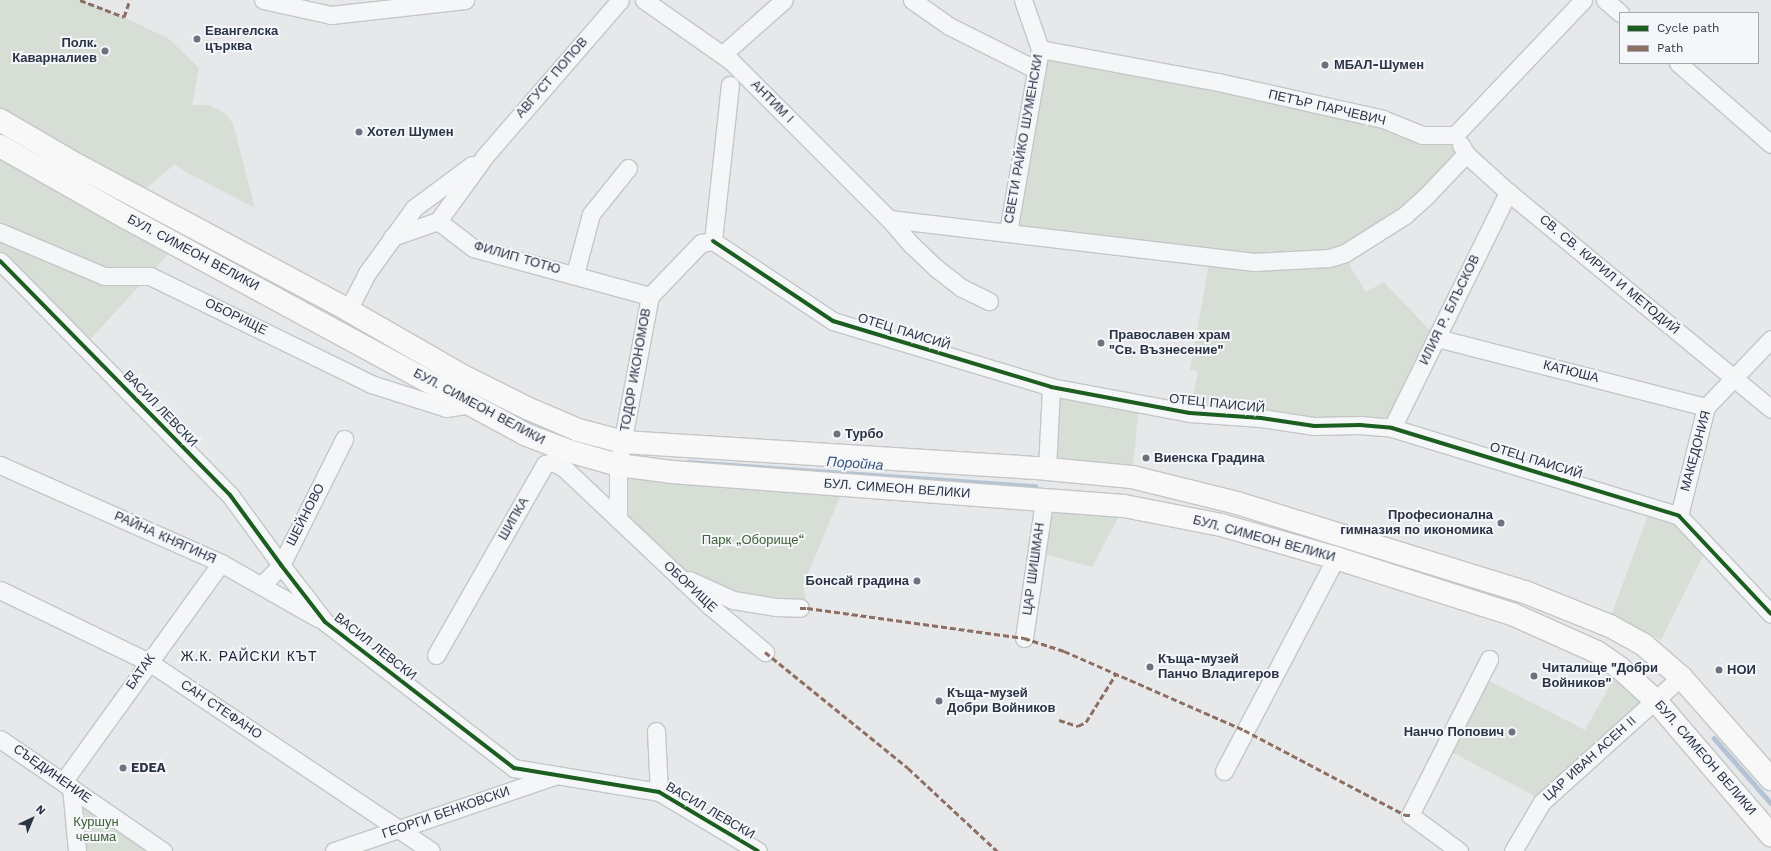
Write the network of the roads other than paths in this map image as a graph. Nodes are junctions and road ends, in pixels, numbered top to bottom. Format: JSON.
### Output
{"nodes":[{"id":1,"x":263,"y":0,"type":"edge"},
{"id":2,"x":465,"y":0,"type":"edge"},
{"id":3,"x":620,"y":0,"type":"edge"},
{"id":4,"x":644,"y":0,"type":"edge"},
{"id":5,"x":784,"y":0,"type":"edge"},
{"id":6,"x":912,"y":0,"type":"edge"},
{"id":7,"x":1023,"y":0,"type":"edge"},
{"id":8,"x":1583,"y":0,"type":"edge"},
{"id":9,"x":1605,"y":0,"type":"edge"},
{"id":10,"x":1619,"y":12,"type":"edge"},
{"id":11,"x":1040,"y":49,"type":"junction"},
{"id":12,"x":723,"y":54,"type":"junction"},
{"id":13,"x":1679,"y":64,"type":"edge"},
{"id":14,"x":1037,"y":70,"type":"junction"},
{"id":15,"x":730,"y":85,"type":"dead end"},
{"id":16,"x":0,"y":120,"type":"edge"},
{"id":17,"x":1455,"y":135,"type":"junction"},
{"id":18,"x":1771,"y":144,"type":"edge"},
{"id":19,"x":0,"y":146,"type":"edge"},
{"id":20,"x":1466,"y":154,"type":"junction"},
{"id":21,"x":485,"y":156,"type":"junction"},
{"id":22,"x":628,"y":168,"type":"dead end"},
{"id":23,"x":1508,"y":192,"type":"junction"},
{"id":24,"x":889,"y":219,"type":"junction"},
{"id":25,"x":438,"y":221,"type":"junction"},
{"id":26,"x":0,"y":232,"type":"edge"},
{"id":27,"x":1008,"y":232,"type":"junction"},
{"id":28,"x":392,"y":237,"type":"junction"},
{"id":29,"x":713,"y":241,"type":"junction"},
{"id":30,"x":0,"y":261,"type":"edge"},
{"id":31,"x":575,"y":274,"type":"junction"},
{"id":32,"x":650,"y":296,"type":"junction"},
{"id":33,"x":989,"y":302,"type":"dead end"},
{"id":34,"x":348,"y":310,"type":"junction"},
{"id":35,"x":1437,"y":338,"type":"junction"},
{"id":36,"x":1771,"y":339,"type":"edge"},
{"id":37,"x":1733,"y":378,"type":"junction"},
{"id":38,"x":1051,"y":387,"type":"junction"},
{"id":39,"x":470,"y":404,"type":"junction"},
{"id":40,"x":1706,"y":407,"type":"junction"},
{"id":41,"x":1771,"y":409,"type":"edge"},
{"id":42,"x":1392,"y":428,"type":"junction"},
{"id":43,"x":344,"y":439,"type":"dead end"},
{"id":44,"x":623,"y":442,"type":"junction"},
{"id":45,"x":0,"y":465,"type":"edge"},
{"id":46,"x":618,"y":465,"type":"junction"},
{"id":47,"x":1047,"y":469,"type":"junction"},
{"id":48,"x":1044,"y":501,"type":"junction"},
{"id":49,"x":1679,"y":516,"type":"junction"},
{"id":50,"x":618,"y":519,"type":"junction"},
{"id":51,"x":1336,"y":558,"type":"junction"},
{"id":52,"x":221,"y":563,"type":"junction"},
{"id":53,"x":281,"y":565,"type":"junction"},
{"id":54,"x":676,"y":574,"type":"junction"},
{"id":55,"x":261,"y":586,"type":"junction"},
{"id":56,"x":0,"y":590,"type":"edge"},
{"id":57,"x":800,"y":608,"type":"dead end"},
{"id":58,"x":1771,"y":614,"type":"edge"},
{"id":59,"x":325,"y":622,"type":"junction"},
{"id":60,"x":1024,"y":638,"type":"dead end"},
{"id":61,"x":765,"y":652,"type":"dead end"},
{"id":62,"x":436,"y":655,"type":"dead end"},
{"id":63,"x":1489,"y":658,"type":"dead end"},
{"id":64,"x":149,"y":662,"type":"junction"},
{"id":65,"x":1681,"y":677,"type":"junction"},
{"id":66,"x":1656,"y":701,"type":"junction"},
{"id":67,"x":656,"y":731,"type":"dead end"},
{"id":68,"x":0,"y":738,"type":"edge"},
{"id":69,"x":1224,"y":770,"type":"dead end"},
{"id":70,"x":558,"y":775,"type":"junction"},
{"id":71,"x":1771,"y":779,"type":"edge"},
{"id":72,"x":67,"y":785,"type":"junction"},
{"id":73,"x":659,"y":792,"type":"junction"},
{"id":74,"x":398,"y":829,"type":"junction"},
{"id":75,"x":1771,"y":834,"type":"edge"},
{"id":76,"x":77,"y":851,"type":"edge"},
{"id":77,"x":163,"y":851,"type":"edge"},
{"id":78,"x":334,"y":851,"type":"edge"},
{"id":79,"x":431,"y":851,"type":"edge"},
{"id":80,"x":758,"y":851,"type":"edge"},
{"id":81,"x":1459,"y":851,"type":"edge"},
{"id":82,"x":1513,"y":851,"type":"edge"}],
"edges":[{"from":1,"to":2,"type":"street"},
{"from":3,"to":21,"type":"street","name":"АВГУСТ ПОПОВ"},
{"from":4,"to":12,"type":"street","name":"АНТИМ I"},
{"from":5,"to":12,"type":"street"},
{"from":6,"to":14,"type":"street"},
{"from":7,"to":11,"type":"street","name":"СВЕТИ РАЙКО ШУМЕНСКИ"},
{"from":8,"to":17,"type":"street"},
{"from":9,"to":10,"type":"street"},
{"from":11,"to":14,"type":"street","name":"СВЕТИ РАЙКО ШУМЕНСКИ"},
{"from":11,"to":17,"type":"street","name":"ПЕТЪР ПАРЧЕВИЧ"},
{"from":12,"to":24,"type":"street","name":"АНТИМ I"},
{"from":13,"to":18,"type":"street"},
{"from":14,"to":27,"type":"street","name":"СВЕТИ РАЙКО ШУМЕНСКИ"},
{"from":15,"to":29,"type":"street"},
{"from":16,"to":34,"type":"main road","name":"БУЛ. СИМЕОН ВЕЛИКИ"},
{"from":17,"to":20,"type":"street","name":"СВ. СВ. КИРИЛ И МЕТОДИЙ"},
{"from":19,"to":39,"type":"main road","name":"БУЛ. СИМЕОН ВЕЛИКИ"},
{"from":20,"to":23,"type":"street","name":"СВ. СВ. КИРИЛ И МЕТОДИЙ"},
{"from":20,"to":27,"type":"street"},
{"from":21,"to":25,"type":"street"},
{"from":21,"to":28,"type":"street"},
{"from":22,"to":31,"type":"street"},
{"from":23,"to":35,"type":"street","name":"ИЛИЯ Р. БЛЪСКОВ"},
{"from":23,"to":37,"type":"street","name":"СВ. СВ. КИРИЛ И МЕТОДИЙ"},
{"from":24,"to":27,"type":"street"},
{"from":24,"to":33,"type":"street","name":"АНТИМ I"},
{"from":25,"to":28,"type":"street"},
{"from":25,"to":31,"type":"street","name":"ФИЛИП ТОТЮ"},
{"from":26,"to":39,"type":"street","name":"ОБОРИЩЕ"},
{"from":28,"to":34,"type":"street"},
{"from":29,"to":32,"type":"street","name":"ТОДОР ИКОНОМОВ"},
{"from":29,"to":38,"type":"street","name":"ОТЕЦ ПАИСИЙ"},
{"from":30,"to":53,"type":"street","name":"ВАСИЛ ЛЕВСКИ"},
{"from":31,"to":32,"type":"street","name":"ФИЛИП ТОТЮ"},
{"from":32,"to":44,"type":"street","name":"ТОДОР ИКОНОМОВ"},
{"from":34,"to":44,"type":"main road","name":"БУЛ. СИМЕОН ВЕЛИКИ"},
{"from":35,"to":40,"type":"street","name":"КАТЮША"},
{"from":35,"to":42,"type":"street","name":"ИЛИЯ Р. БЛЪСКОВ"},
{"from":36,"to":37,"type":"street","name":"МАКЕДОНИЯ"},
{"from":37,"to":40,"type":"street","name":"МАКЕДОНИЯ"},
{"from":37,"to":41,"type":"street","name":"СВ. СВ. КИРИЛ И МЕТОДИЙ"},
{"from":38,"to":42,"type":"street","name":"ОТЕЦ ПАИСИЙ"},
{"from":38,"to":47,"type":"street"},
{"from":39,"to":46,"type":"main road","name":"БУЛ. СИМЕОН ВЕЛИКИ"},
{"from":40,"to":49,"type":"street","name":"МАКЕДОНИЯ"},
{"from":42,"to":49,"type":"street","name":"ОТЕЦ ПАИСИЙ"},
{"from":43,"to":53,"type":"street","name":"ШЕЙНОВО"},
{"from":44,"to":46,"type":"street","name":"ТОДОР ИКОНОМОВ"},
{"from":44,"to":47,"type":"main road","name":"БУЛ. СИМЕОН ВЕЛИКИ"},
{"from":45,"to":52,"type":"street","name":"РАЙНА КНЯГИНЯ"},
{"from":46,"to":48,"type":"main road","name":"БУЛ. СИМЕОН ВЕЛИКИ"},
{"from":46,"to":50,"type":"street","name":"ТОДОР ИКОНОМОВ"},
{"from":47,"to":65,"type":"main road","name":"БУЛ. СИМЕОН ВЕЛИКИ"},
{"from":48,"to":51,"type":"main road","name":"БУЛ. СИМЕОН ВЕЛИКИ"},
{"from":48,"to":60,"type":"street","name":"ЦАР ШИШМАН"},
{"from":49,"to":58,"type":"street","name":"ОТЕЦ ПАИСИЙ"},
{"from":50,"to":54,"type":"street","name":"ОБОРИЩЕ"},
{"from":50,"to":62,"type":"street","name":"ШИПКА"},
{"from":51,"to":66,"type":"main road","name":"БУЛ. СИМЕОН ВЕЛИКИ"},
{"from":51,"to":69,"type":"street"},
{"from":52,"to":55,"type":"street","name":"РАЙНА КНЯГИНЯ"},
{"from":52,"to":64,"type":"street","name":"БАТАК"},
{"from":53,"to":55,"type":"street","name":"ШЕЙНОВО"},
{"from":53,"to":59,"type":"street","name":"ВАСИЛ ЛЕВСКИ"},
{"from":54,"to":57,"type":"street"},
{"from":54,"to":61,"type":"street","name":"ОБОРИЩЕ"},
{"from":55,"to":59,"type":"street","name":"РАЙНА КНЯГИНЯ"},
{"from":56,"to":64,"type":"street","name":"САН СТЕФАНО"},
{"from":59,"to":70,"type":"street","name":"ВАСИЛ ЛЕВСКИ"},
{"from":63,"to":81,"type":"street"},
{"from":64,"to":72,"type":"street","name":"БАТАК"},
{"from":64,"to":74,"type":"street","name":"САН СТЕФАНО"},
{"from":65,"to":66,"type":"street","name":"ЦАР ИВАН АСЕН II"},
{"from":65,"to":71,"type":"main road","name":"БУЛ. СИМЕОН ВЕЛИКИ"},
{"from":66,"to":75,"type":"main road","name":"БУЛ. СИМЕОН ВЕЛИКИ"},
{"from":66,"to":82,"type":"street","name":"ЦАР ИВАН АСЕН II"},
{"from":67,"to":73,"type":"street"},
{"from":68,"to":72,"type":"street","name":"СЪЕДИНЕНИЕ"},
{"from":70,"to":73,"type":"street","name":"ВАСИЛ ЛЕВСКИ"},
{"from":70,"to":74,"type":"street","name":"ГЕОРГИ БЕНКОВСКИ"},
{"from":72,"to":76,"type":"street"},
{"from":72,"to":77,"type":"street","name":"СЪЕДИНЕНИЕ"},
{"from":73,"to":80,"type":"street","name":"ВАСИЛ ЛЕВСКИ"},
{"from":74,"to":78,"type":"street","name":"ГЕОРГИ БЕНКОВСКИ"},
{"from":74,"to":79,"type":"street","name":"САН СТЕФАНО"}]}
